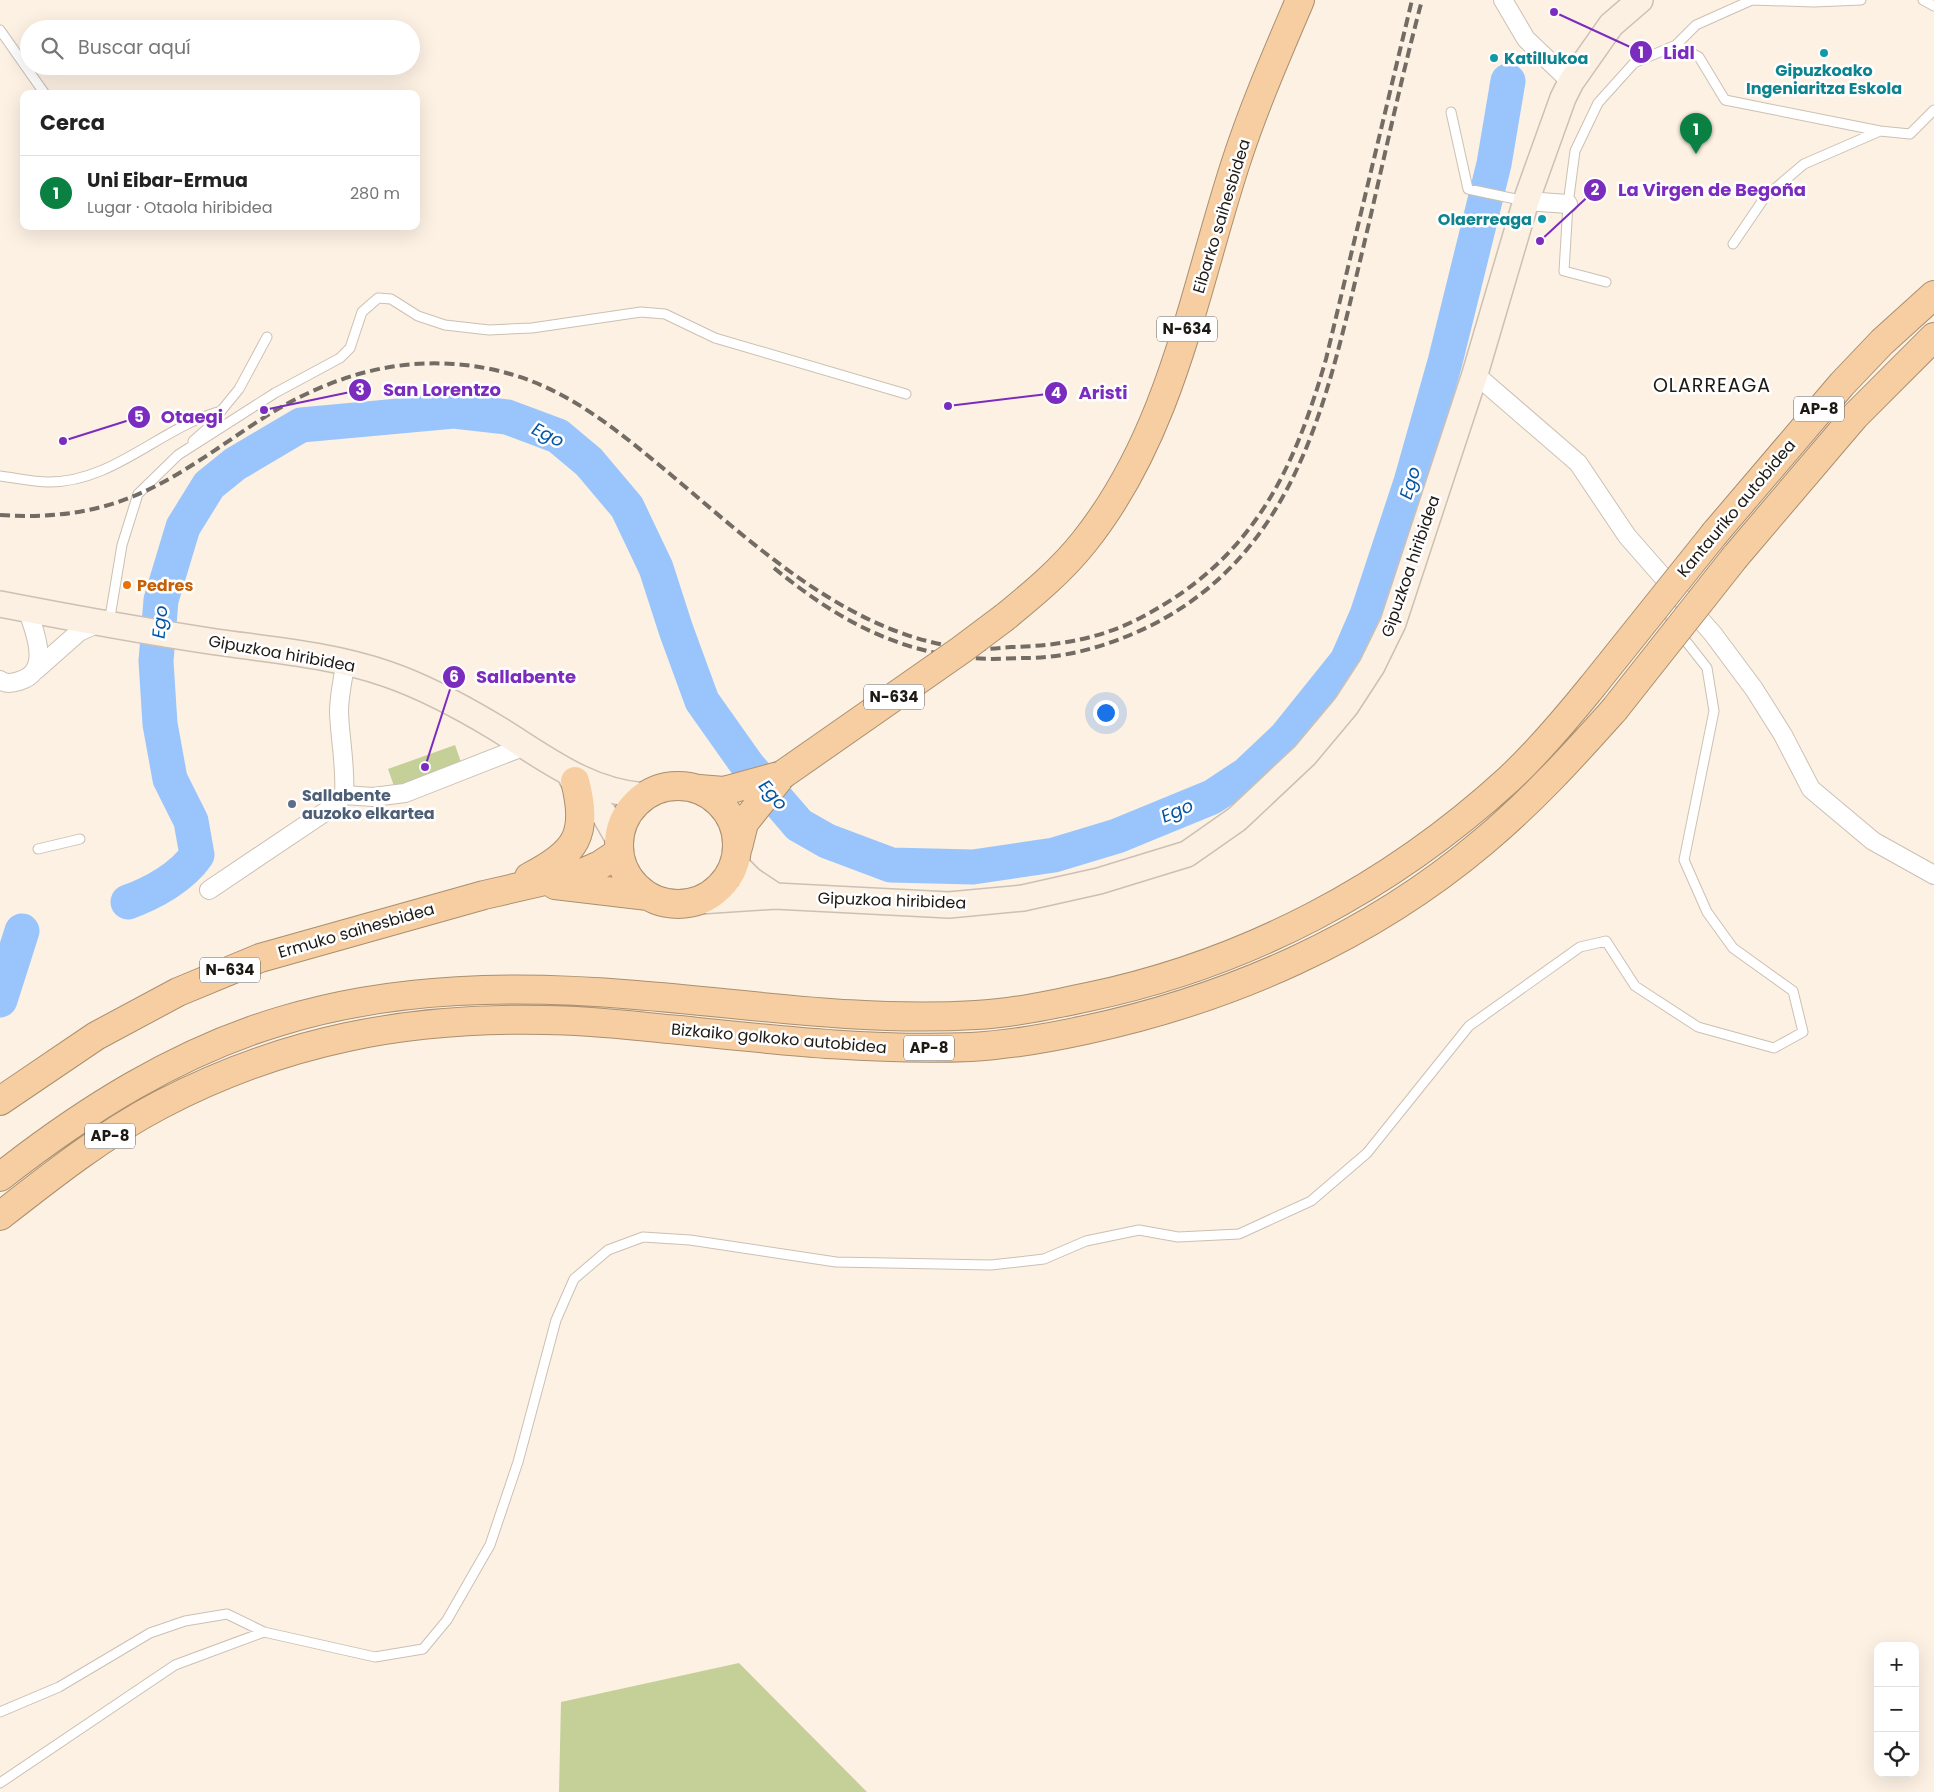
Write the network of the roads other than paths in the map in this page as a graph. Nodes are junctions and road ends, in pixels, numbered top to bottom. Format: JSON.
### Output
{"nodes":[{"id":1,"x":1300,"y":0,"type":"edge"},
{"id":2,"x":1503,"y":0,"type":"edge"},
{"id":3,"x":1640,"y":0,"type":"edge"},
{"id":4,"x":1861,"y":0,"type":"edge"},
{"id":5,"x":1923,"y":0,"type":"edge"},
{"id":6,"x":1934,"y":6,"type":"edge"},
{"id":7,"x":0,"y":30,"type":"edge"},
{"id":8,"x":1676,"y":45,"type":"junction"},
{"id":9,"x":20,"y":58,"type":"edge"},
{"id":10,"x":32,"y":75,"type":"edge"},
{"id":11,"x":42,"y":90,"type":"edge"},
{"id":12,"x":1567,"y":90,"type":"junction"},
{"id":13,"x":1934,"y":110,"type":"edge"},
{"id":14,"x":1450,"y":112,"type":"dead end"},
{"id":15,"x":1880,"y":131,"type":"junction"},
{"id":16,"x":1517,"y":200,"type":"junction"},
{"id":17,"x":1568,"y":204,"type":"junction"},
{"id":18,"x":1733,"y":244,"type":"dead end"},
{"id":19,"x":1606,"y":282,"type":"dead end"},
{"id":20,"x":1934,"y":295,"type":"edge"},
{"id":21,"x":268,"y":337,"type":"dead end"},
{"id":22,"x":1934,"y":337,"type":"edge"},
{"id":23,"x":1475,"y":374,"type":"junction"},
{"id":24,"x":906,"y":394,"type":"dead end"},
{"id":25,"x":220,"y":411,"type":"junction"},
{"id":26,"x":178,"y":455,"type":"junction"},
{"id":27,"x":0,"y":476,"type":"edge"},
{"id":28,"x":1673,"y":588,"type":"junction"},
{"id":29,"x":0,"y":604,"type":"edge"},
{"id":30,"x":27,"y":609,"type":"junction"},
{"id":31,"x":104,"y":624,"type":"junction"},
{"id":32,"x":346,"y":661,"type":"junction"},
{"id":33,"x":36,"y":670,"type":"junction"},
{"id":34,"x":0,"y":680,"type":"edge"},
{"id":35,"x":1591,"y":688,"type":"joint"},
{"id":36,"x":1614,"y":710,"type":"joint"},
{"id":37,"x":525,"y":746,"type":"junction"},
{"id":38,"x":572,"y":778,"type":"junction"},
{"id":39,"x":699,"y":789,"type":"junction"},
{"id":40,"x":753,"y":794,"type":"junction"},
{"id":41,"x":344,"y":795,"type":"junction"},
{"id":42,"x":644,"y":796,"type":"junction"},
{"id":43,"x":80,"y":840,"type":"dead end"},
{"id":44,"x":618,"y":847,"type":"junction"},
{"id":45,"x":38,"y":848,"type":"dead end"},
{"id":46,"x":736,"y":856,"type":"junction"},
{"id":47,"x":1934,"y":875,"type":"edge"},
{"id":48,"x":538,"y":884,"type":"junction"},
{"id":49,"x":209,"y":890,"type":"dead end"},
{"id":50,"x":484,"y":895,"type":"junction"},
{"id":51,"x":648,"y":896,"type":"junction"},
{"id":52,"x":775,"y":896,"type":"junction"},
{"id":53,"x":699,"y":901,"type":"junction"},
{"id":54,"x":0,"y":1101,"type":"edge"},
{"id":55,"x":0,"y":1177,"type":"edge"},
{"id":56,"x":0,"y":1216,"type":"edge"},
{"id":57,"x":264,"y":1632,"type":"junction"},
{"id":58,"x":0,"y":1712,"type":"edge"},
{"id":59,"x":0,"y":1783,"type":"edge"}],
"edges":[{"from":1,"to":40,"type":"highway","name":"Eibarko saihesbidea","number":"N-634","bridge":true},
{"from":2,"to":12,"type":"street"},
{"from":3,"to":12,"type":"street","name":"Gipuzkoa hiribidea"},
{"from":4,"to":8,"type":"lane"},
{"from":5,"to":6,"type":"lane"},
{"from":7,"to":9,"type":"lane"},
{"from":8,"to":15,"type":"lane"},
{"from":8,"to":17,"type":"lane"},
{"from":10,"to":11,"type":"lane"},
{"from":12,"to":16,"type":"street","name":"Gipuzkoa hiribidea"},
{"from":13,"to":15,"type":"lane"},
{"from":14,"to":16,"type":"lane"},
{"from":15,"to":18,"type":"lane"},
{"from":16,"to":17,"type":"street"},
{"from":16,"to":23,"type":"street","name":"Gipuzkoa hiribidea"},
{"from":17,"to":19,"type":"lane"},
{"from":20,"to":35,"type":"highway","name":"Kantauriko autobidea","number":"AP-8","bridge":true},
{"from":21,"to":25,"type":"lane"},
{"from":22,"to":36,"type":"highway","name":"Kantauriko autobidea","number":"AP-8","bridge":true},
{"from":23,"to":28,"type":"street"},
{"from":23,"to":52,"type":"street","name":"Gipuzkoa hiribidea"},
{"from":24,"to":26,"type":"lane"},
{"from":25,"to":26,"type":"lane"},
{"from":25,"to":27,"type":"lane"},
{"from":26,"to":31,"type":"lane"},
{"from":28,"to":47,"type":"street"},
{"from":28,"to":57,"type":"lane"},
{"from":29,"to":30,"type":"street","name":"Gipuzkoa hiribidea"},
{"from":30,"to":31,"type":"street","name":"Gipuzkoa hiribidea"},
{"from":30,"to":33,"type":"street"},
{"from":31,"to":32,"type":"street","name":"Gipuzkoa hiribidea"},
{"from":31,"to":33,"type":"street"},
{"from":32,"to":37,"type":"street","name":"Gipuzkoa hiribidea"},
{"from":32,"to":41,"type":"street"},
{"from":33,"to":34,"type":"street"},
{"from":35,"to":55,"type":"highway","name":"Bizkaiko golkoko autobidea","number":"AP-8"},
{"from":36,"to":56,"type":"highway","name":"Bizkaiko golkoko autobidea","number":"AP-8"},
{"from":37,"to":38,"type":"street","name":"Gipuzkoa hiribidea"},
{"from":37,"to":41,"type":"street"},
{"from":38,"to":42,"type":"street"},
{"from":38,"to":44,"type":"street"},
{"from":38,"to":50,"type":"highway"},
{"from":39,"to":40,"type":"highway"},
{"from":39,"to":42,"type":"highway"},
{"from":39,"to":46,"type":"highway"},
{"from":40,"to":46,"type":"highway","name":"Eibarko saihesbidea"},
{"from":41,"to":49,"type":"street"},
{"from":42,"to":44,"type":"highway"},
{"from":43,"to":45,"type":"lane"},
{"from":44,"to":48,"type":"highway"},
{"from":44,"to":51,"type":"highway"},
{"from":46,"to":52,"type":"street"},
{"from":46,"to":53,"type":"highway"},
{"from":48,"to":50,"type":"highway","name":"Ermuko saihesbidea","number":"N-634"},
{"from":48,"to":51,"type":"highway"},
{"from":50,"to":54,"type":"highway","name":"Ermuko saihesbidea","number":"N-634"},
{"from":51,"to":53,"type":"highway"},
{"from":52,"to":53,"type":"street","name":"Gipuzkoa hiribidea"},
{"from":57,"to":58,"type":"lane"},
{"from":57,"to":59,"type":"lane"}]}
